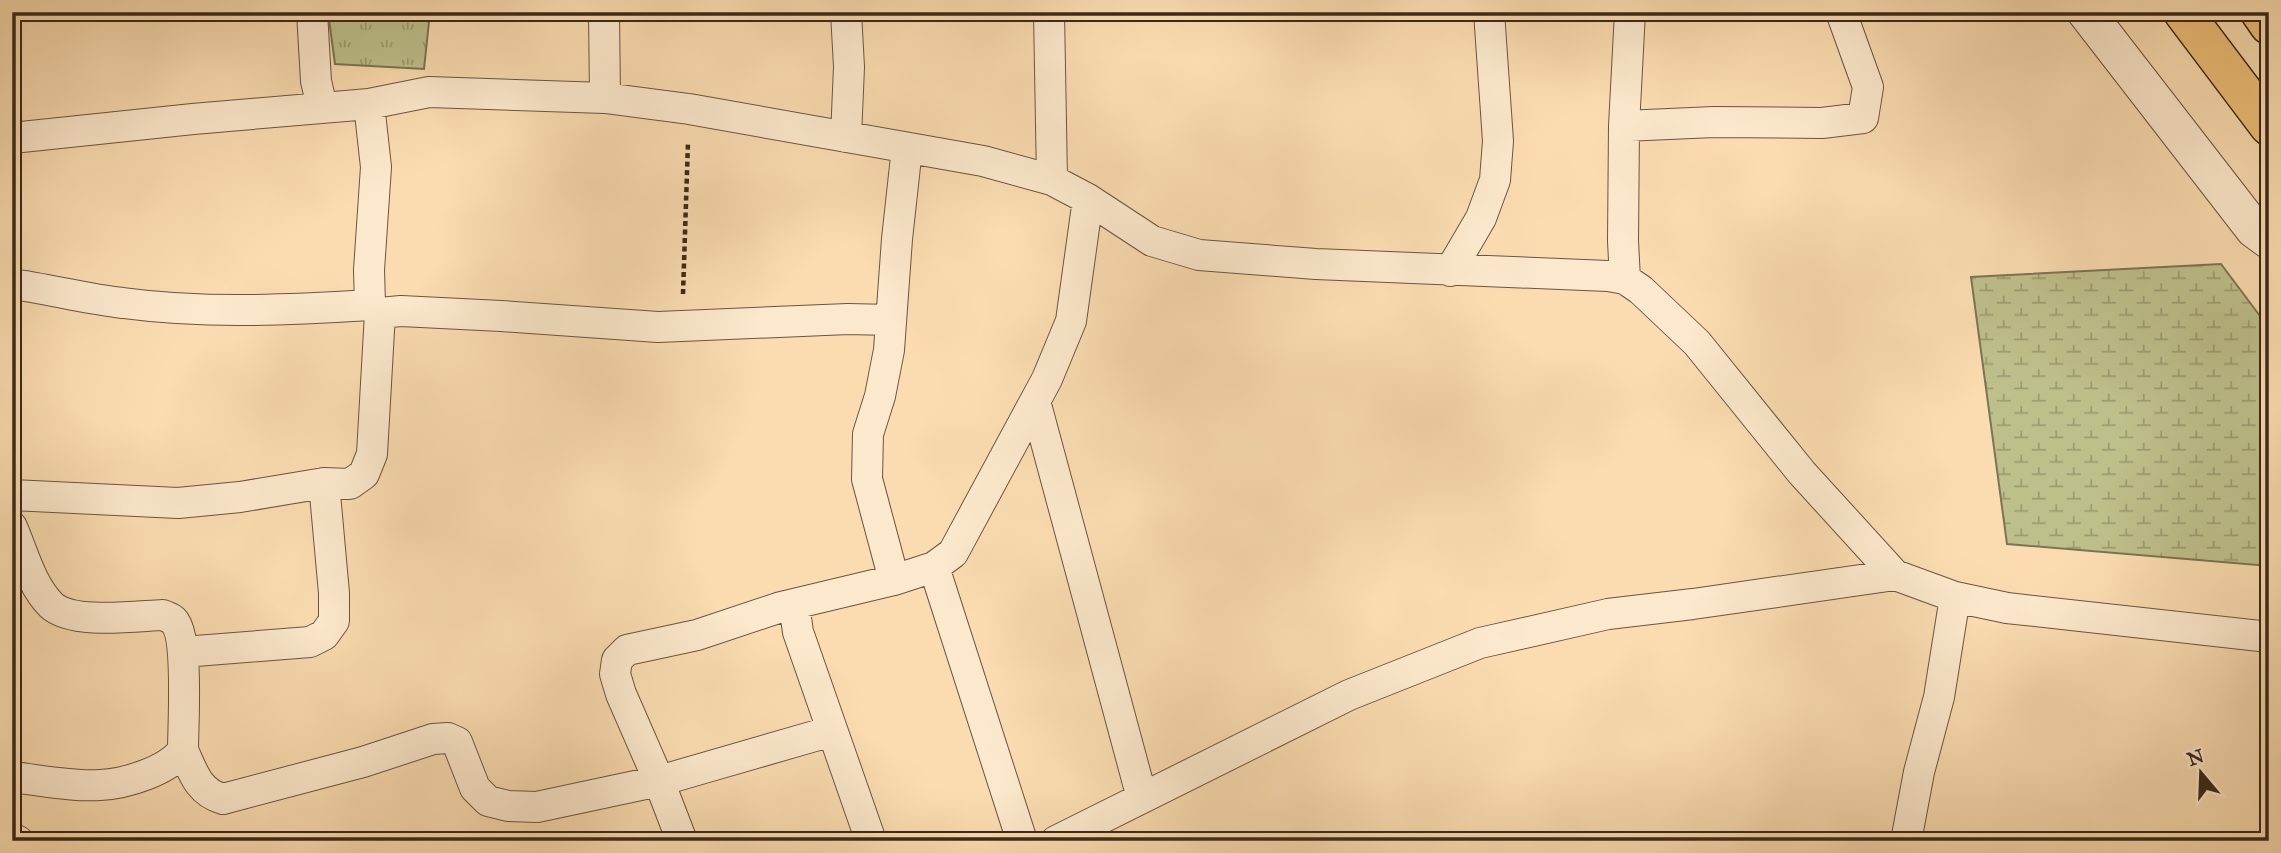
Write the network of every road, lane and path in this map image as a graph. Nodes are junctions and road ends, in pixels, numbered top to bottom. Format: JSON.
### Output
{"nodes":[{"id":1,"x":312,"y":12,"type":"edge"},
{"id":2,"x":604,"y":12,"type":"edge"},
{"id":3,"x":846,"y":12,"type":"edge"},
{"id":4,"x":1049,"y":12,"type":"edge"},
{"id":5,"x":1489,"y":12,"type":"edge"},
{"id":6,"x":1630,"y":12,"type":"edge"},
{"id":7,"x":1841,"y":12,"type":"edge"},
{"id":8,"x":2086,"y":12,"type":"edge"},
{"id":9,"x":2183,"y":12,"type":"edge"},
{"id":10,"x":2260,"y":12,"type":"edge"},
{"id":11,"x":2269,"y":25,"type":"edge"},
{"id":12,"x":319,"y":94,"type":"junction"},
{"id":13,"x":605,"y":98,"type":"junction"},
{"id":14,"x":369,"y":104,"type":"junction"},
{"id":15,"x":689,"y":109,"type":"junction"},
{"id":16,"x":1624,"y":126,"type":"junction"},
{"id":17,"x":2269,"y":127,"type":"edge"},
{"id":18,"x":13,"y":136,"type":"edge"},
{"id":19,"x":846,"y":137,"type":"junction"},
{"id":20,"x":906,"y":148,"type":"junction"},
{"id":21,"x":1052,"y":180,"type":"junction"},
{"id":22,"x":1088,"y":199,"type":"junction"},
{"id":23,"x":2269,"y":240,"type":"edge"},
{"id":24,"x":1450,"y":271,"type":"junction"},
{"id":25,"x":1625,"y":279,"type":"junction"},
{"id":26,"x":12,"y":284,"type":"edge"},
{"id":27,"x":375,"y":309,"type":"junction"},
{"id":28,"x":891,"y":320,"type":"junction"},
{"id":29,"x":680,"y":326,"type":"junction"},
{"id":30,"x":1035,"y":401,"type":"junction"},
{"id":31,"x":324,"y":483,"type":"junction"},
{"id":32,"x":12,"y":495,"type":"edge"},
{"id":33,"x":12,"y":527,"type":"edge"},
{"id":34,"x":934,"y":567,"type":"junction"},
{"id":35,"x":1895,"y":575,"type":"junction"},
{"id":36,"x":894,"y":580,"type":"junction"},
{"id":37,"x":1955,"y":597,"type":"junction"},
{"id":38,"x":794,"y":604,"type":"junction"},
{"id":39,"x":2269,"y":638,"type":"edge"},
{"id":40,"x":183,"y":652,"type":"junction"},
{"id":41,"x":832,"y":731,"type":"junction"},
{"id":42,"x":183,"y":750,"type":"junction"},
{"id":43,"x":12,"y":777,"type":"edge"},
{"id":44,"x":659,"y":780,"type":"junction"},
{"id":45,"x":1142,"y":798,"type":"junction"},
{"id":46,"x":12,"y":838,"type":"edge"},
{"id":47,"x":18,"y":841,"type":"edge"},
{"id":48,"x":682,"y":841,"type":"edge"},
{"id":49,"x":871,"y":841,"type":"edge"},
{"id":50,"x":1023,"y":841,"type":"edge"},
{"id":51,"x":1056,"y":841,"type":"edge"},
{"id":52,"x":1906,"y":841,"type":"edge"}],
"edges":[{"from":1,"to":12,"type":"street"},
{"from":2,"to":13,"type":"street"},
{"from":3,"to":19,"type":"street"},
{"from":4,"to":21,"type":"street"},
{"from":5,"to":24,"type":"street"},
{"from":6,"to":16,"type":"street"},
{"from":7,"to":16,"type":"street"},
{"from":8,"to":23,"type":"street"},
{"from":9,"to":17,"type":"highway"},
{"from":10,"to":11,"type":"highway"},
{"from":12,"to":14,"type":"street"},
{"from":12,"to":18,"type":"street"},
{"from":13,"to":14,"type":"street"},
{"from":13,"to":15,"type":"street"},
{"from":14,"to":27,"type":"street"},
{"from":15,"to":19,"type":"street"},
{"from":15,"to":29,"type":"path"},
{"from":16,"to":25,"type":"street"},
{"from":19,"to":20,"type":"street"},
{"from":20,"to":21,"type":"street"},
{"from":20,"to":28,"type":"street"},
{"from":21,"to":22,"type":"street"},
{"from":22,"to":24,"type":"street"},
{"from":22,"to":30,"type":"street"},
{"from":24,"to":25,"type":"street"},
{"from":25,"to":35,"type":"street"},
{"from":26,"to":27,"type":"street"},
{"from":27,"to":29,"type":"street"},
{"from":27,"to":31,"type":"street"},
{"from":28,"to":29,"type":"street"},
{"from":28,"to":36,"type":"street"},
{"from":30,"to":34,"type":"street"},
{"from":30,"to":45,"type":"street"},
{"from":31,"to":32,"type":"street"},
{"from":31,"to":40,"type":"street"},
{"from":33,"to":40,"type":"street"},
{"from":34,"to":36,"type":"street"},
{"from":34,"to":50,"type":"street"},
{"from":35,"to":37,"type":"street"},
{"from":35,"to":45,"type":"street"},
{"from":36,"to":38,"type":"street"},
{"from":37,"to":39,"type":"street"},
{"from":37,"to":52,"type":"street"},
{"from":38,"to":41,"type":"street"},
{"from":38,"to":44,"type":"street"},
{"from":40,"to":42,"type":"street"},
{"from":41,"to":44,"type":"street"},
{"from":41,"to":49,"type":"street"},
{"from":42,"to":43,"type":"street"},
{"from":42,"to":44,"type":"street"},
{"from":44,"to":48,"type":"street"},
{"from":45,"to":51,"type":"street"},
{"from":46,"to":47,"type":"street"}]}
